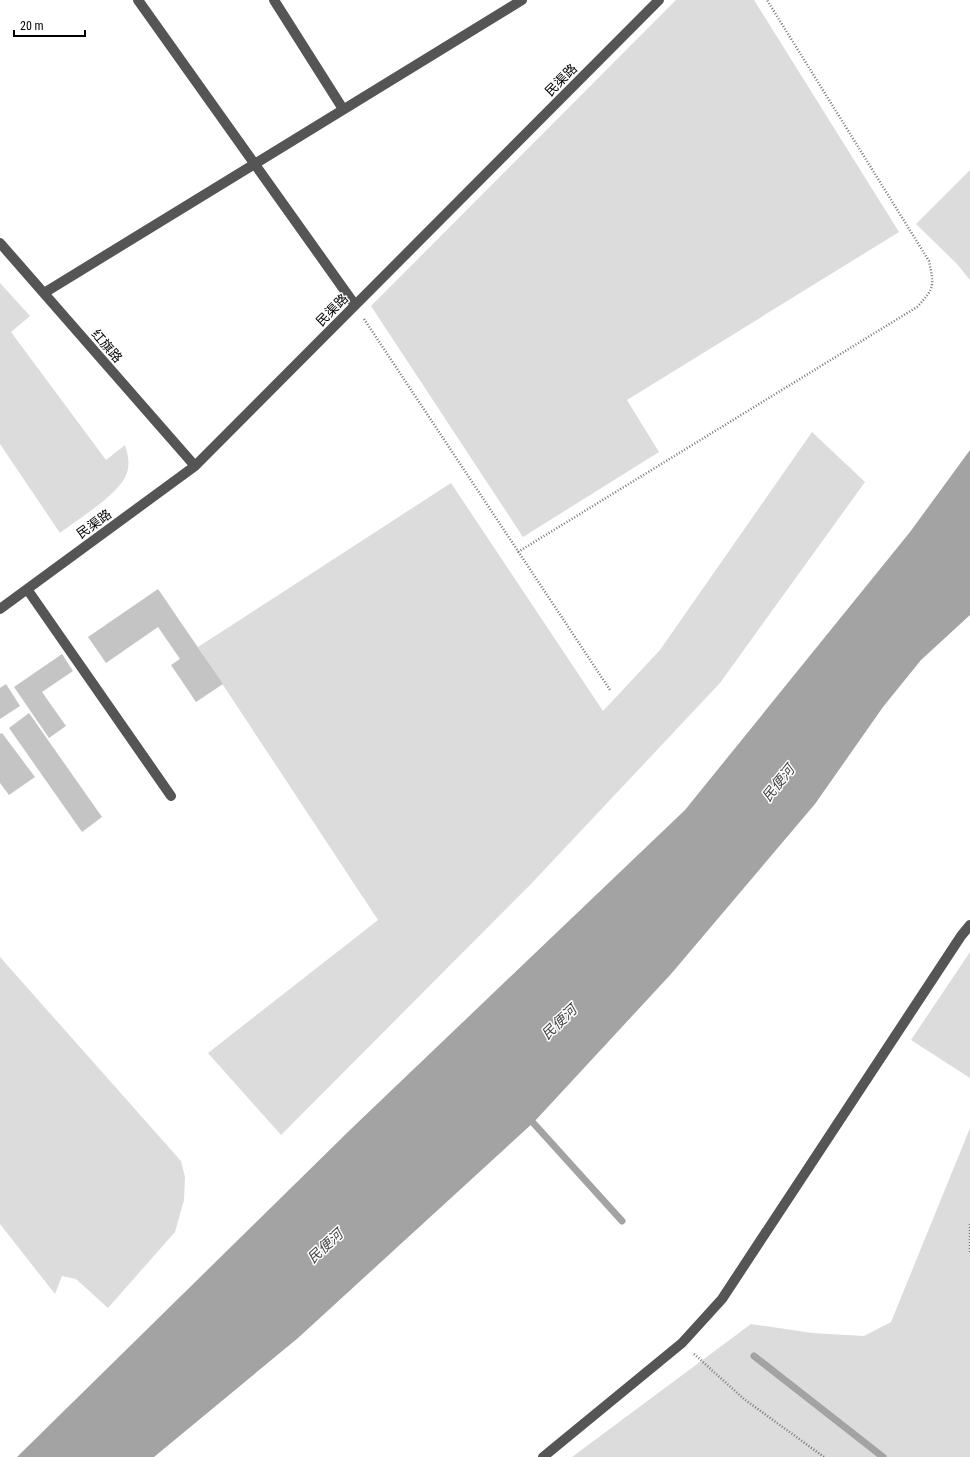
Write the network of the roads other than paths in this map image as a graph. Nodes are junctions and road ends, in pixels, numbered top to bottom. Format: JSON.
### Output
{"nodes":[{"id":1,"x":138,"y":0,"type":"edge"},
{"id":2,"x":274,"y":0,"type":"edge"},
{"id":3,"x":522,"y":0,"type":"edge"},
{"id":4,"x":659,"y":0,"type":"edge"},
{"id":5,"x":343,"y":109,"type":"junction"},
{"id":6,"x":254,"y":164,"type":"junction"},
{"id":7,"x":0,"y":243,"type":"edge"},
{"id":8,"x":44,"y":293,"type":"junction"},
{"id":9,"x":355,"y":305,"type":"junction"},
{"id":10,"x":195,"y":466,"type":"junction"},
{"id":11,"x":27,"y":589,"type":"junction"},
{"id":12,"x":0,"y":609,"type":"edge"},
{"id":13,"x":171,"y":796,"type":"dead end"},
{"id":14,"x":970,"y":925,"type":"edge"},
{"id":15,"x":544,"y":1457,"type":"edge"}],
"edges":[{"from":1,"to":6,"type":"street"},
{"from":2,"to":5,"type":"street"},
{"from":3,"to":5,"type":"street"},
{"from":4,"to":9,"type":"street","name":"民渠路"},
{"from":5,"to":6,"type":"street"},
{"from":6,"to":8,"type":"street"},
{"from":6,"to":9,"type":"street"},
{"from":7,"to":8,"type":"street","name":"红旗路"},
{"from":8,"to":10,"type":"street","name":"红旗路"},
{"from":9,"to":10,"type":"street","name":"民渠路"},
{"from":10,"to":11,"type":"street","name":"民渠路"},
{"from":11,"to":12,"type":"street","name":"民渠路"},
{"from":11,"to":13,"type":"street"},
{"from":14,"to":15,"type":"street"}]}
